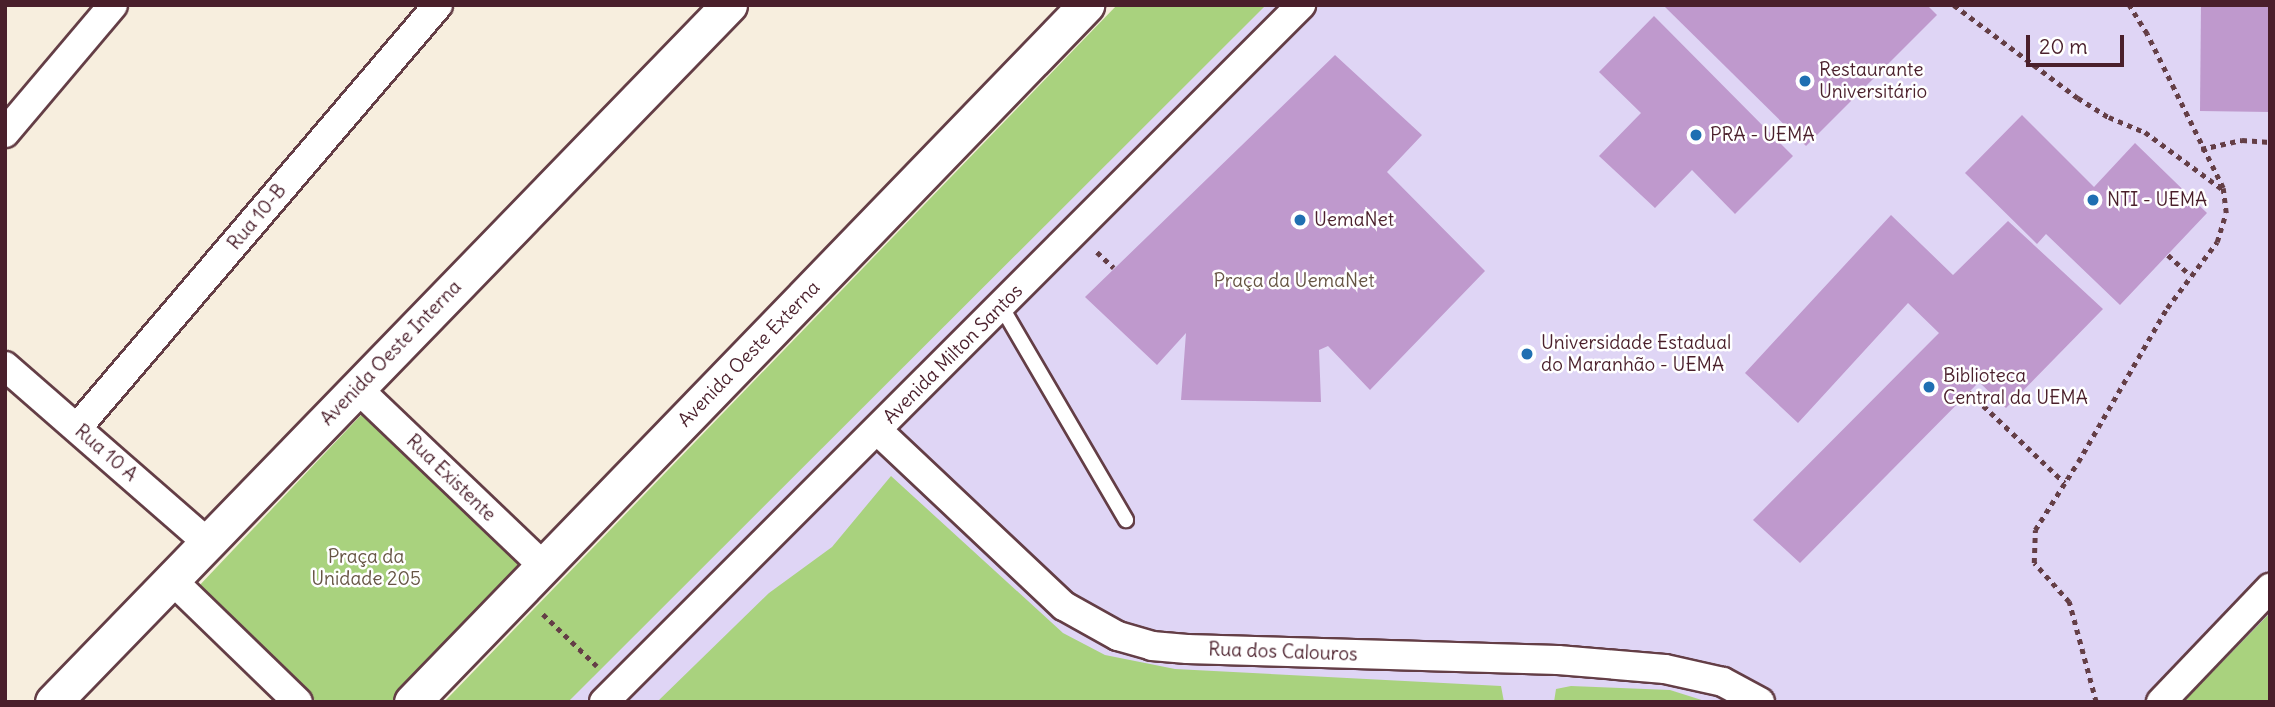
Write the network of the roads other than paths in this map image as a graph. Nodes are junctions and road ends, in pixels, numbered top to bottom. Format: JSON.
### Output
{"nodes":[{"id":1,"x":113,"y":5,"type":"edge"},
{"id":2,"x":438,"y":5,"type":"edge"},
{"id":3,"x":729,"y":5,"type":"edge"},
{"id":4,"x":1086,"y":5,"type":"edge"},
{"id":5,"x":1301,"y":5,"type":"edge"},
{"id":6,"x":5,"y":134,"type":"edge"},
{"id":7,"x":1001,"y":306,"type":"junction"},
{"id":8,"x":5,"y":366,"type":"edge"},
{"id":9,"x":357,"y":388,"type":"junction"},
{"id":10,"x":77,"y":428,"type":"junction"},
{"id":11,"x":877,"y":430,"type":"junction"},
{"id":12,"x":1125,"y":520,"type":"dead end"},
{"id":13,"x":207,"y":542,"type":"junction"},
{"id":14,"x":544,"y":567,"type":"junction"},
{"id":15,"x":172,"y":580,"type":"junction"},
{"id":16,"x":2270,"y":589,"type":"edge"},
{"id":17,"x":53,"y":702,"type":"edge"},
{"id":18,"x":298,"y":702,"type":"edge"},
{"id":19,"x":412,"y":702,"type":"edge"},
{"id":20,"x":604,"y":702,"type":"edge"},
{"id":21,"x":1760,"y":702,"type":"edge"},
{"id":22,"x":2161,"y":702,"type":"edge"}],
"edges":[{"from":1,"to":6,"type":"street"},
{"from":2,"to":10,"type":"street","name":"Rua 10-B"},
{"from":3,"to":9,"type":"street","name":"Avenida Oeste Interna"},
{"from":4,"to":14,"type":"street","name":"Avenida Oeste Externa"},
{"from":5,"to":7,"type":"street","name":"Avenida Milton Santos"},
{"from":7,"to":11,"type":"street","name":"Avenida Milton Santos"},
{"from":7,"to":12,"type":"lane"},
{"from":8,"to":10,"type":"street","name":"Rua 10 A"},
{"from":9,"to":13,"type":"street","name":"Avenida Oeste Interna"},
{"from":9,"to":14,"type":"street","name":"Rua Existente"},
{"from":10,"to":13,"type":"street","name":"Rua 10 A"},
{"from":11,"to":20,"type":"street","name":"Avenida Milton Santos"},
{"from":11,"to":21,"type":"street","name":"Rua dos Calouros"},
{"from":13,"to":15,"type":"street","name":"Avenida Oeste Interna"},
{"from":14,"to":19,"type":"street","name":"Avenida Oeste Externa"},
{"from":15,"to":17,"type":"street","name":"Avenida Oeste Interna"},
{"from":15,"to":18,"type":"street"},
{"from":16,"to":22,"type":"street"}]}
